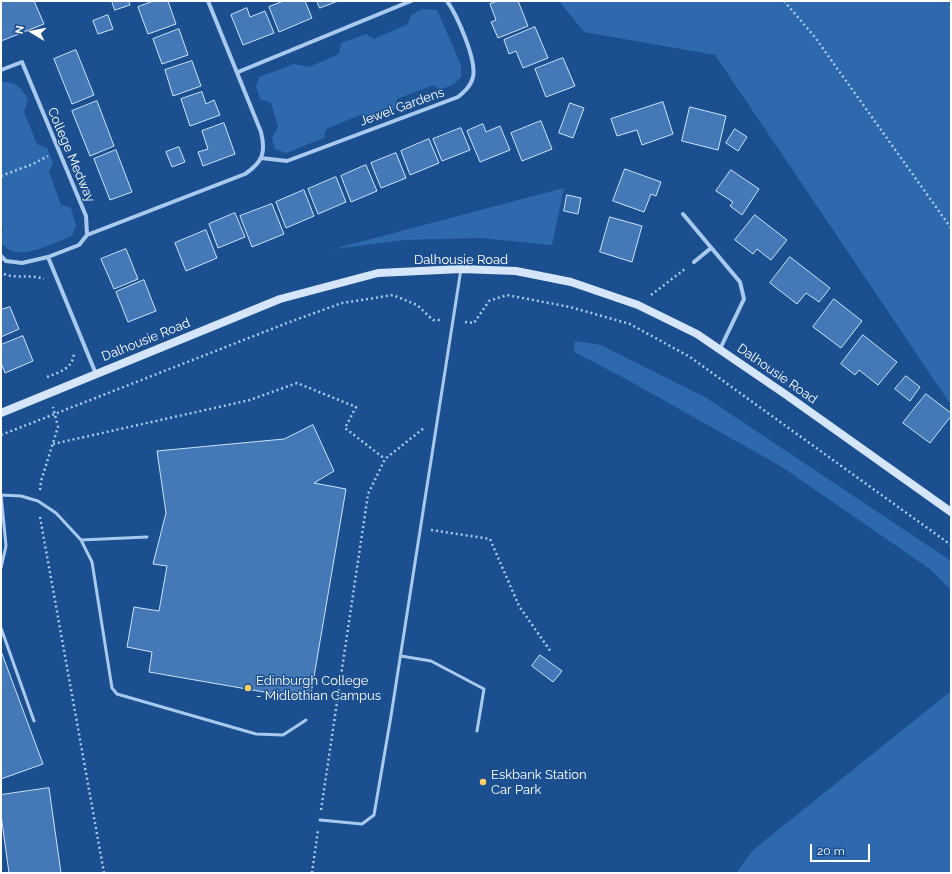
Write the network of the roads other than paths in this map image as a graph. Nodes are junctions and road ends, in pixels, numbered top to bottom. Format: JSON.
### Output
{"nodes":[{"id":1,"x":208,"y":1,"type":"edge"},
{"id":2,"x":411,"y":1,"type":"edge"},
{"id":3,"x":447,"y":1,"type":"edge"},
{"id":4,"x":1,"y":70,"type":"edge"},
{"id":5,"x":238,"y":72,"type":"junction"},
{"id":6,"x":261,"y":158,"type":"junction"},
{"id":7,"x":682,"y":214,"type":"dead end"},
{"id":8,"x":87,"y":235,"type":"junction"},
{"id":9,"x":711,"y":248,"type":"junction"},
{"id":10,"x":1,"y":256,"type":"edge"},
{"id":11,"x":48,"y":257,"type":"junction"},
{"id":12,"x":694,"y":262,"type":"road end"},
{"id":13,"x":461,"y":269,"type":"junction"},
{"id":14,"x":720,"y":349,"type":"junction"},
{"id":15,"x":96,"y":374,"type":"junction"},
{"id":16,"x":1,"y":413,"type":"edge"},
{"id":17,"x":1,"y":494,"type":"edge"},
{"id":18,"x":951,"y":512,"type":"edge"},
{"id":19,"x":146,"y":537,"type":"dead end"},
{"id":20,"x":81,"y":540,"type":"junction"},
{"id":21,"x":1,"y":568,"type":"edge"},
{"id":22,"x":1,"y":628,"type":"edge"},
{"id":23,"x":401,"y":656,"type":"junction"},
{"id":24,"x":306,"y":720,"type":"dead end"},
{"id":25,"x":34,"y":721,"type":"dead end"},
{"id":26,"x":477,"y":731,"type":"dead end"},
{"id":27,"x":320,"y":820,"type":"road end"}],
"edges":[{"from":1,"to":5,"type":"street"},
{"from":2,"to":5,"type":"street"},
{"from":3,"to":6,"type":"street","name":"Jewel Gardens"},
{"from":4,"to":8,"type":"street","name":"College Medway"},
{"from":5,"to":6,"type":"street"},
{"from":6,"to":8,"type":"street"},
{"from":7,"to":9,"type":"street"},
{"from":8,"to":11,"type":"street"},
{"from":9,"to":12,"type":"street"},
{"from":9,"to":14,"type":"street"},
{"from":10,"to":11,"type":"street"},
{"from":11,"to":15,"type":"street"},
{"from":13,"to":14,"type":"main road","name":"Dalhousie Road"},
{"from":13,"to":15,"type":"main road","name":"Dalhousie Road"},
{"from":13,"to":23,"type":"lane"},
{"from":14,"to":18,"type":"main road","name":"Dalhousie Road"},
{"from":15,"to":16,"type":"main road","name":"Dalhousie Road"},
{"from":17,"to":20,"type":"lane"},
{"from":17,"to":21,"type":"lane"},
{"from":19,"to":20,"type":"lane"},
{"from":20,"to":24,"type":"lane"},
{"from":22,"to":25,"type":"lane"},
{"from":23,"to":26,"type":"lane"},
{"from":23,"to":27,"type":"lane"}]}
